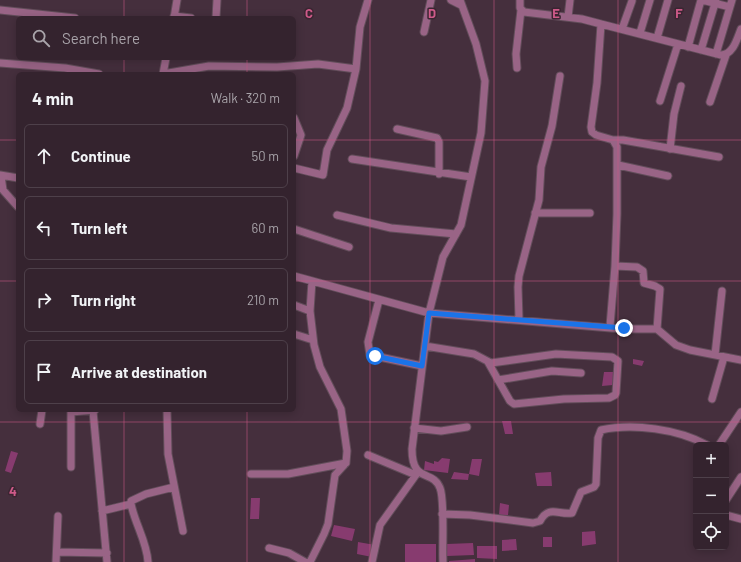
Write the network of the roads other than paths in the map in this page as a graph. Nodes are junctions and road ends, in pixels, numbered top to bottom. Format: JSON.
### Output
{"nodes":[{"id":1,"x":177,"y":0,"type":"edge"},
{"id":2,"x":217,"y":0,"type":"edge"},
{"id":3,"x":368,"y":0,"type":"edge"},
{"id":4,"x":431,"y":0,"type":"edge"},
{"id":5,"x":451,"y":0,"type":"edge"},
{"id":6,"x":520,"y":0,"type":"edge"},
{"id":7,"x":570,"y":0,"type":"edge"},
{"id":8,"x":650,"y":0,"type":"edge"},
{"id":9,"x":668,"y":0,"type":"edge"},
{"id":10,"x":701,"y":0,"type":"edge"},
{"id":11,"x":632,"y":1,"type":"edge"},
{"id":12,"x":461,"y":2,"type":"edge"},
{"id":13,"x":716,"y":2,"type":"edge"},
{"id":14,"x":731,"y":4,"type":"edge"},
{"id":15,"x":0,"y":10,"type":"edge"},
{"id":16,"x":521,"y":10,"type":"junction"},
{"id":17,"x":56,"y":16,"type":"edge"},
{"id":18,"x":174,"y":16,"type":"edge"},
{"id":19,"x":216,"y":16,"type":"edge"},
{"id":20,"x":568,"y":17,"type":"junction"},
{"id":21,"x":601,"y":24,"type":"junction"},
{"id":22,"x":622,"y":29,"type":"junction"},
{"id":23,"x":741,"y":30,"type":"edge"},
{"id":24,"x":424,"y":32,"type":"dead end"},
{"id":25,"x":640,"y":34,"type":"junction"},
{"id":26,"x":657,"y":38,"type":"junction"},
{"id":27,"x":678,"y":44,"type":"junction"},
{"id":28,"x":688,"y":47,"type":"junction"},
{"id":29,"x":702,"y":50,"type":"junction"},
{"id":30,"x":716,"y":54,"type":"junction"},
{"id":31,"x":726,"y":55,"type":"junction"},
{"id":32,"x":166,"y":60,"type":"edge"},
{"id":33,"x":213,"y":60,"type":"edge"},
{"id":34,"x":0,"y":63,"type":"edge"},
{"id":35,"x":213,"y":66,"type":"junction"},
{"id":36,"x":251,"y":66,"type":"junction"},
{"id":37,"x":517,"y":68,"type":"dead end"},
{"id":38,"x":356,"y":69,"type":"junction"},
{"id":39,"x":197,"y":71,"type":"edge"},
{"id":40,"x":88,"y":72,"type":"edge"},
{"id":41,"x":163,"y":72,"type":"edge"},
{"id":42,"x":186,"y":72,"type":"edge"},
{"id":43,"x":256,"y":72,"type":"edge"},
{"id":44,"x":560,"y":76,"type":"dead end"},
{"id":45,"x":681,"y":86,"type":"dead end"},
{"id":46,"x":660,"y":101,"type":"dead end"},
{"id":47,"x":710,"y":102,"type":"dead end"},
{"id":48,"x":296,"y":123,"type":"edge"},
{"id":49,"x":397,"y":129,"type":"dead end"},
{"id":50,"x":613,"y":140,"type":"junction"},
{"id":51,"x":296,"y":150,"type":"edge"},
{"id":52,"x":670,"y":150,"type":"junction"},
{"id":53,"x":719,"y":158,"type":"dead end"},
{"id":54,"x":352,"y":159,"type":"dead end"},
{"id":55,"x":618,"y":165,"type":"junction"},
{"id":56,"x":296,"y":168,"type":"edge"},
{"id":57,"x":439,"y":174,"type":"junction"},
{"id":58,"x":0,"y":176,"type":"edge"},
{"id":59,"x":668,"y":176,"type":"dead end"},
{"id":60,"x":471,"y":177,"type":"junction"},
{"id":61,"x":16,"y":178,"type":"edge"},
{"id":62,"x":1,"y":185,"type":"edge"},
{"id":63,"x":16,"y":205,"type":"edge"},
{"id":64,"x":535,"y":213,"type":"junction"},
{"id":65,"x":590,"y":214,"type":"dead end"},
{"id":66,"x":337,"y":215,"type":"dead end"},
{"id":67,"x":296,"y":230,"type":"edge"},
{"id":68,"x":456,"y":234,"type":"junction"},
{"id":69,"x":349,"y":247,"type":"dead end"},
{"id":70,"x":615,"y":266,"type":"junction"},
{"id":71,"x":296,"y":277,"type":"edge"},
{"id":72,"x":312,"y":281,"type":"junction"},
{"id":73,"x":722,"y":291,"type":"dead end"},
{"id":74,"x":379,"y":300,"type":"junction"},
{"id":75,"x":296,"y":306,"type":"edge"},
{"id":76,"x":310,"y":311,"type":"junction"},
{"id":77,"x":429,"y":313,"type":"junction"},
{"id":78,"x":520,"y":319,"type":"junction"},
{"id":79,"x":610,"y":326,"type":"junction"},
{"id":80,"x":657,"y":329,"type":"junction"},
{"id":81,"x":296,"y":335,"type":"edge"},
{"id":82,"x":313,"y":340,"type":"junction"},
{"id":83,"x":425,"y":346,"type":"junction"},
{"id":84,"x":716,"y":355,"type":"junction"},
{"id":85,"x":724,"y":357,"type":"junction"},
{"id":86,"x":741,"y":360,"type":"edge"},
{"id":87,"x":488,"y":362,"type":"junction"},
{"id":88,"x":422,"y":366,"type":"junction"},
{"id":89,"x":581,"y":373,"type":"dead end"},
{"id":90,"x":498,"y":380,"type":"junction"},
{"id":91,"x":712,"y":399,"type":"dead end"},
{"id":92,"x":42,"y":412,"type":"edge"},
{"id":93,"x":71,"y":412,"type":"edge"},
{"id":94,"x":94,"y":412,"type":"edge"},
{"id":95,"x":167,"y":412,"type":"edge"},
{"id":96,"x":741,"y":412,"type":"edge"},
{"id":97,"x":40,"y":424,"type":"dead end"},
{"id":98,"x":414,"y":428,"type":"junction"},
{"id":99,"x":467,"y":428,"type":"dead end"},
{"id":100,"x":700,"y":442,"type":"edge"},
{"id":101,"x":721,"y":442,"type":"edge"},
{"id":102,"x":368,"y":455,"type":"dead end"},
{"id":103,"x":346,"y":463,"type":"junction"},
{"id":104,"x":71,"y":467,"type":"dead end"},
{"id":105,"x":251,"y":474,"type":"dead end"},
{"id":106,"x":417,"y":474,"type":"junction"},
{"id":107,"x":741,"y":477,"type":"edge"},
{"id":108,"x":174,"y":487,"type":"junction"},
{"id":109,"x":729,"y":495,"type":"edge"},
{"id":110,"x":131,"y":504,"type":"junction"},
{"id":111,"x":102,"y":511,"type":"junction"},
{"id":112,"x":442,"y":514,"type":"junction"},
{"id":113,"x":58,"y":516,"type":"dead end"},
{"id":114,"x":729,"y":516,"type":"edge"},
{"id":115,"x":741,"y":519,"type":"edge"},
{"id":116,"x":183,"y":530,"type":"dead end"},
{"id":117,"x":269,"y":548,"type":"dead end"},
{"id":118,"x":57,"y":552,"type":"junction"},
{"id":119,"x":107,"y":553,"type":"junction"},
{"id":120,"x":56,"y":562,"type":"edge"},
{"id":121,"x":107,"y":562,"type":"edge"},
{"id":122,"x":148,"y":562,"type":"edge"},
{"id":123,"x":305,"y":562,"type":"edge"},
{"id":124,"x":310,"y":562,"type":"edge"},
{"id":125,"x":372,"y":562,"type":"edge"},
{"id":126,"x":443,"y":562,"type":"edge"}],
"edges":[{"from":1,"to":18,"type":"street"},
{"from":2,"to":19,"type":"street"},
{"from":3,"to":38,"type":"street"},
{"from":4,"to":24,"type":"street"},
{"from":5,"to":12,"type":"street"},
{"from":6,"to":16,"type":"street"},
{"from":7,"to":20,"type":"street"},
{"from":8,"to":25,"type":"street"},
{"from":9,"to":26,"type":"street"},
{"from":10,"to":13,"type":"street"},
{"from":10,"to":28,"type":"street"},
{"from":11,"to":22,"type":"street"},
{"from":12,"to":60,"type":"street"},
{"from":13,"to":14,"type":"street"},
{"from":13,"to":29,"type":"street"},
{"from":14,"to":30,"type":"street"},
{"from":15,"to":17,"type":"street"},
{"from":16,"to":20,"type":"street"},
{"from":16,"to":37,"type":"street"},
{"from":20,"to":21,"type":"street"},
{"from":21,"to":22,"type":"street"},
{"from":21,"to":50,"type":"street"},
{"from":22,"to":25,"type":"street"},
{"from":23,"to":31,"type":"street"},
{"from":25,"to":26,"type":"street"},
{"from":26,"to":27,"type":"street"},
{"from":27,"to":28,"type":"street"},
{"from":27,"to":46,"type":"street"},
{"from":28,"to":29,"type":"street"},
{"from":29,"to":30,"type":"street"},
{"from":30,"to":31,"type":"street"},
{"from":31,"to":47,"type":"street"},
{"from":32,"to":41,"type":"street"},
{"from":33,"to":35,"type":"street"},
{"from":34,"to":40,"type":"street"},
{"from":35,"to":36,"type":"street"},
{"from":35,"to":39,"type":"street"},
{"from":36,"to":38,"type":"street"},
{"from":36,"to":43,"type":"street"},
{"from":38,"to":56,"type":"street"},
{"from":39,"to":42,"type":"street"},
{"from":44,"to":64,"type":"street"},
{"from":45,"to":52,"type":"street"},
{"from":48,"to":51,"type":"street"},
{"from":49,"to":57,"type":"street"},
{"from":50,"to":52,"type":"street"},
{"from":50,"to":55,"type":"street"},
{"from":52,"to":53,"type":"street"},
{"from":54,"to":57,"type":"street"},
{"from":55,"to":59,"type":"street"},
{"from":55,"to":70,"type":"street"},
{"from":57,"to":60,"type":"street"},
{"from":58,"to":61,"type":"street"},
{"from":58,"to":62,"type":"street"},
{"from":60,"to":68,"type":"street"},
{"from":62,"to":63,"type":"street"},
{"from":64,"to":65,"type":"street"},
{"from":64,"to":78,"type":"street"},
{"from":66,"to":68,"type":"street"},
{"from":67,"to":69,"type":"street"},
{"from":68,"to":77,"type":"street"},
{"from":70,"to":79,"type":"street"},
{"from":70,"to":80,"type":"street"},
{"from":71,"to":72,"type":"street"},
{"from":72,"to":74,"type":"street"},
{"from":72,"to":76,"type":"street"},
{"from":73,"to":84,"type":"street"},
{"from":74,"to":77,"type":"street"},
{"from":74,"to":88,"type":"street"},
{"from":75,"to":76,"type":"street"},
{"from":76,"to":82,"type":"street"},
{"from":77,"to":78,"type":"street"},
{"from":77,"to":83,"type":"street"},
{"from":78,"to":79,"type":"street"},
{"from":79,"to":80,"type":"street"},
{"from":80,"to":84,"type":"street"},
{"from":81,"to":82,"type":"street"},
{"from":82,"to":103,"type":"street"},
{"from":83,"to":87,"type":"street"},
{"from":83,"to":88,"type":"street"},
{"from":84,"to":85,"type":"street"},
{"from":85,"to":86,"type":"street"},
{"from":85,"to":91,"type":"street"},
{"from":87,"to":90,"type":"street"},
{"from":87,"to":90,"type":"street"},
{"from":88,"to":98,"type":"street"},
{"from":89,"to":90,"type":"street"},
{"from":92,"to":97,"type":"street"},
{"from":93,"to":104,"type":"street"},
{"from":94,"to":111,"type":"street"},
{"from":95,"to":108,"type":"street"},
{"from":96,"to":101,"type":"street"},
{"from":98,"to":99,"type":"street"},
{"from":98,"to":106,"type":"street"},
{"from":100,"to":112,"type":"street"},
{"from":102,"to":106,"type":"street"},
{"from":103,"to":105,"type":"street"},
{"from":103,"to":124,"type":"street"},
{"from":106,"to":112,"type":"street"},
{"from":106,"to":125,"type":"street"},
{"from":107,"to":109,"type":"street"},
{"from":108,"to":110,"type":"street"},
{"from":108,"to":116,"type":"street"},
{"from":110,"to":111,"type":"street"},
{"from":110,"to":122,"type":"street"},
{"from":111,"to":119,"type":"street"},
{"from":112,"to":126,"type":"street"},
{"from":113,"to":118,"type":"street"},
{"from":114,"to":115,"type":"street"},
{"from":117,"to":123,"type":"street"},
{"from":118,"to":119,"type":"street"},
{"from":118,"to":120,"type":"street"},
{"from":119,"to":121,"type":"street"}]}
